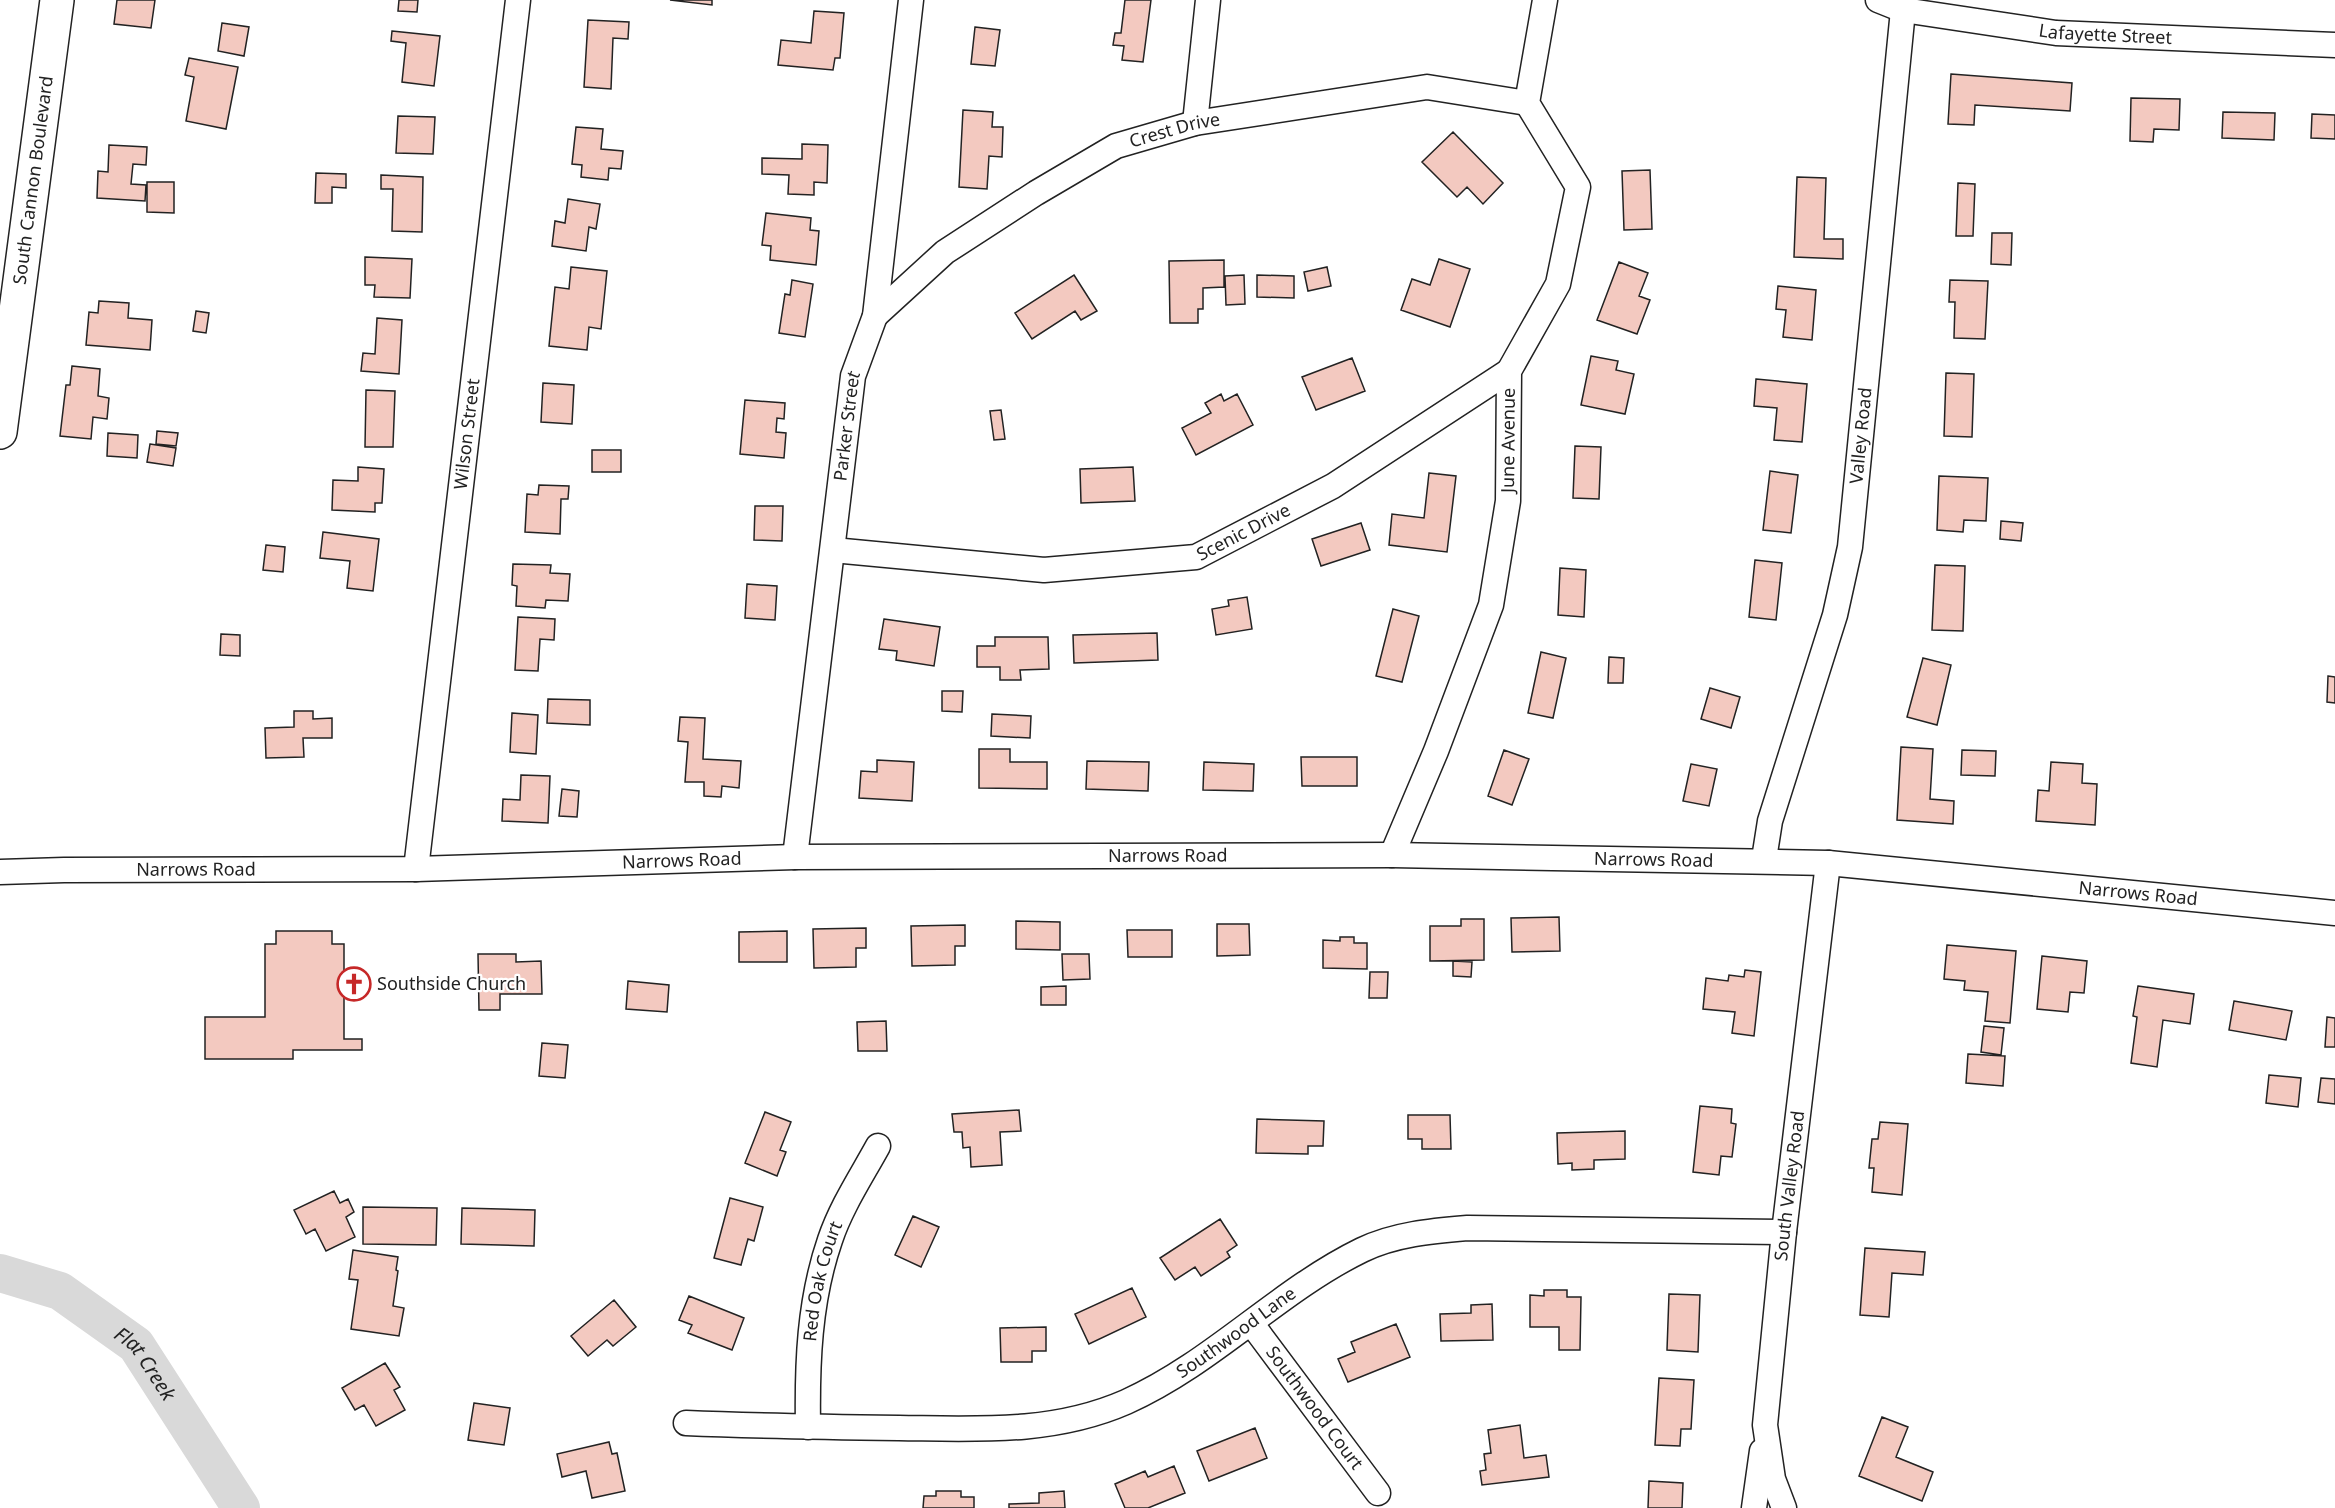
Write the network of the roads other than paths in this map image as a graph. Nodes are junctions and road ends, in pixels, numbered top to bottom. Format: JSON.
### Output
{"nodes":[{"id":1,"x":57,"y":0,"type":"edge"},
{"id":2,"x":518,"y":0,"type":"edge"},
{"id":3,"x":911,"y":0,"type":"edge"},
{"id":4,"x":1208,"y":0,"type":"edge"},
{"id":5,"x":1545,"y":0,"type":"edge"},
{"id":6,"x":1878,"y":0,"type":"edge"},
{"id":7,"x":1903,"y":5,"type":"edge"},
{"id":8,"x":2335,"y":45,"type":"edge"},
{"id":9,"x":1527,"y":103,"type":"junction"},
{"id":10,"x":1195,"y":123,"type":"junction"},
{"id":11,"x":875,"y":316,"type":"junction"},
{"id":12,"x":1509,"y":371,"type":"junction"},
{"id":13,"x":0,"y":432,"type":"edge"},
{"id":14,"x":833,"y":550,"type":"junction"},
{"id":15,"x":1392,"y":855,"type":"junction"},
{"id":16,"x":795,"y":857,"type":"junction"},
{"id":17,"x":1764,"y":860,"type":"junction"},
{"id":18,"x":1828,"y":863,"type":"junction"},
{"id":19,"x":416,"y":869,"type":"junction"},
{"id":20,"x":0,"y":872,"type":"edge"},
{"id":21,"x":2335,"y":913,"type":"edge"},
{"id":22,"x":878,"y":1146,"type":"dead end"},
{"id":23,"x":1784,"y":1232,"type":"junction"},
{"id":24,"x":1251,"y":1323,"type":"junction"},
{"id":25,"x":686,"y":1423,"type":"dead end"},
{"id":26,"x":1765,"y":1425,"type":"junction"},
{"id":27,"x":808,"y":1427,"type":"junction"},
{"id":28,"x":1378,"y":1493,"type":"dead end"},
{"id":29,"x":1754,"y":1508,"type":"edge"},
{"id":30,"x":1784,"y":1508,"type":"edge"}],
"edges":[{"from":1,"to":13,"type":"highway","name":"South Cannon Boulevard"},
{"from":2,"to":19,"type":"street","name":"Wilson Street"},
{"from":3,"to":11,"type":"street","name":"Parker Street"},
{"from":4,"to":10,"type":"street"},
{"from":5,"to":9,"type":"street"},
{"from":6,"to":7,"type":"street","name":"Lafayette Street"},
{"from":7,"to":8,"type":"street","name":"Lafayette Street"},
{"from":7,"to":17,"type":"street","name":"Valley Road"},
{"from":9,"to":10,"type":"street","name":"Crest Drive"},
{"from":9,"to":12,"type":"street","name":"June Avenue"},
{"from":10,"to":11,"type":"street","name":"Crest Drive"},
{"from":11,"to":14,"type":"street","name":"Parker Street"},
{"from":12,"to":14,"type":"street","name":"Scenic Drive"},
{"from":12,"to":15,"type":"street","name":"June Avenue"},
{"from":14,"to":16,"type":"street","name":"Parker Street"},
{"from":15,"to":16,"type":"street","name":"Narrows Road"},
{"from":15,"to":17,"type":"street","name":"Narrows Road"},
{"from":16,"to":19,"type":"street","name":"Narrows Road"},
{"from":17,"to":18,"type":"street","name":"Narrows Road"},
{"from":18,"to":21,"type":"street","name":"Narrows Road"},
{"from":18,"to":23,"type":"street","name":"South Valley Road"},
{"from":19,"to":20,"type":"street","name":"Narrows Road"},
{"from":22,"to":27,"type":"street","name":"Red Oak Court"},
{"from":23,"to":24,"type":"street","name":"Southwood Lane"},
{"from":23,"to":26,"type":"street","name":"South Valley Road"},
{"from":24,"to":27,"type":"street","name":"Southwood Lane"},
{"from":24,"to":28,"type":"street","name":"Southwood Court"},
{"from":25,"to":27,"type":"street","name":"Southwood Lane"},
{"from":26,"to":29,"type":"street"},
{"from":26,"to":30,"type":"street","name":"South Valley Road"}]}
